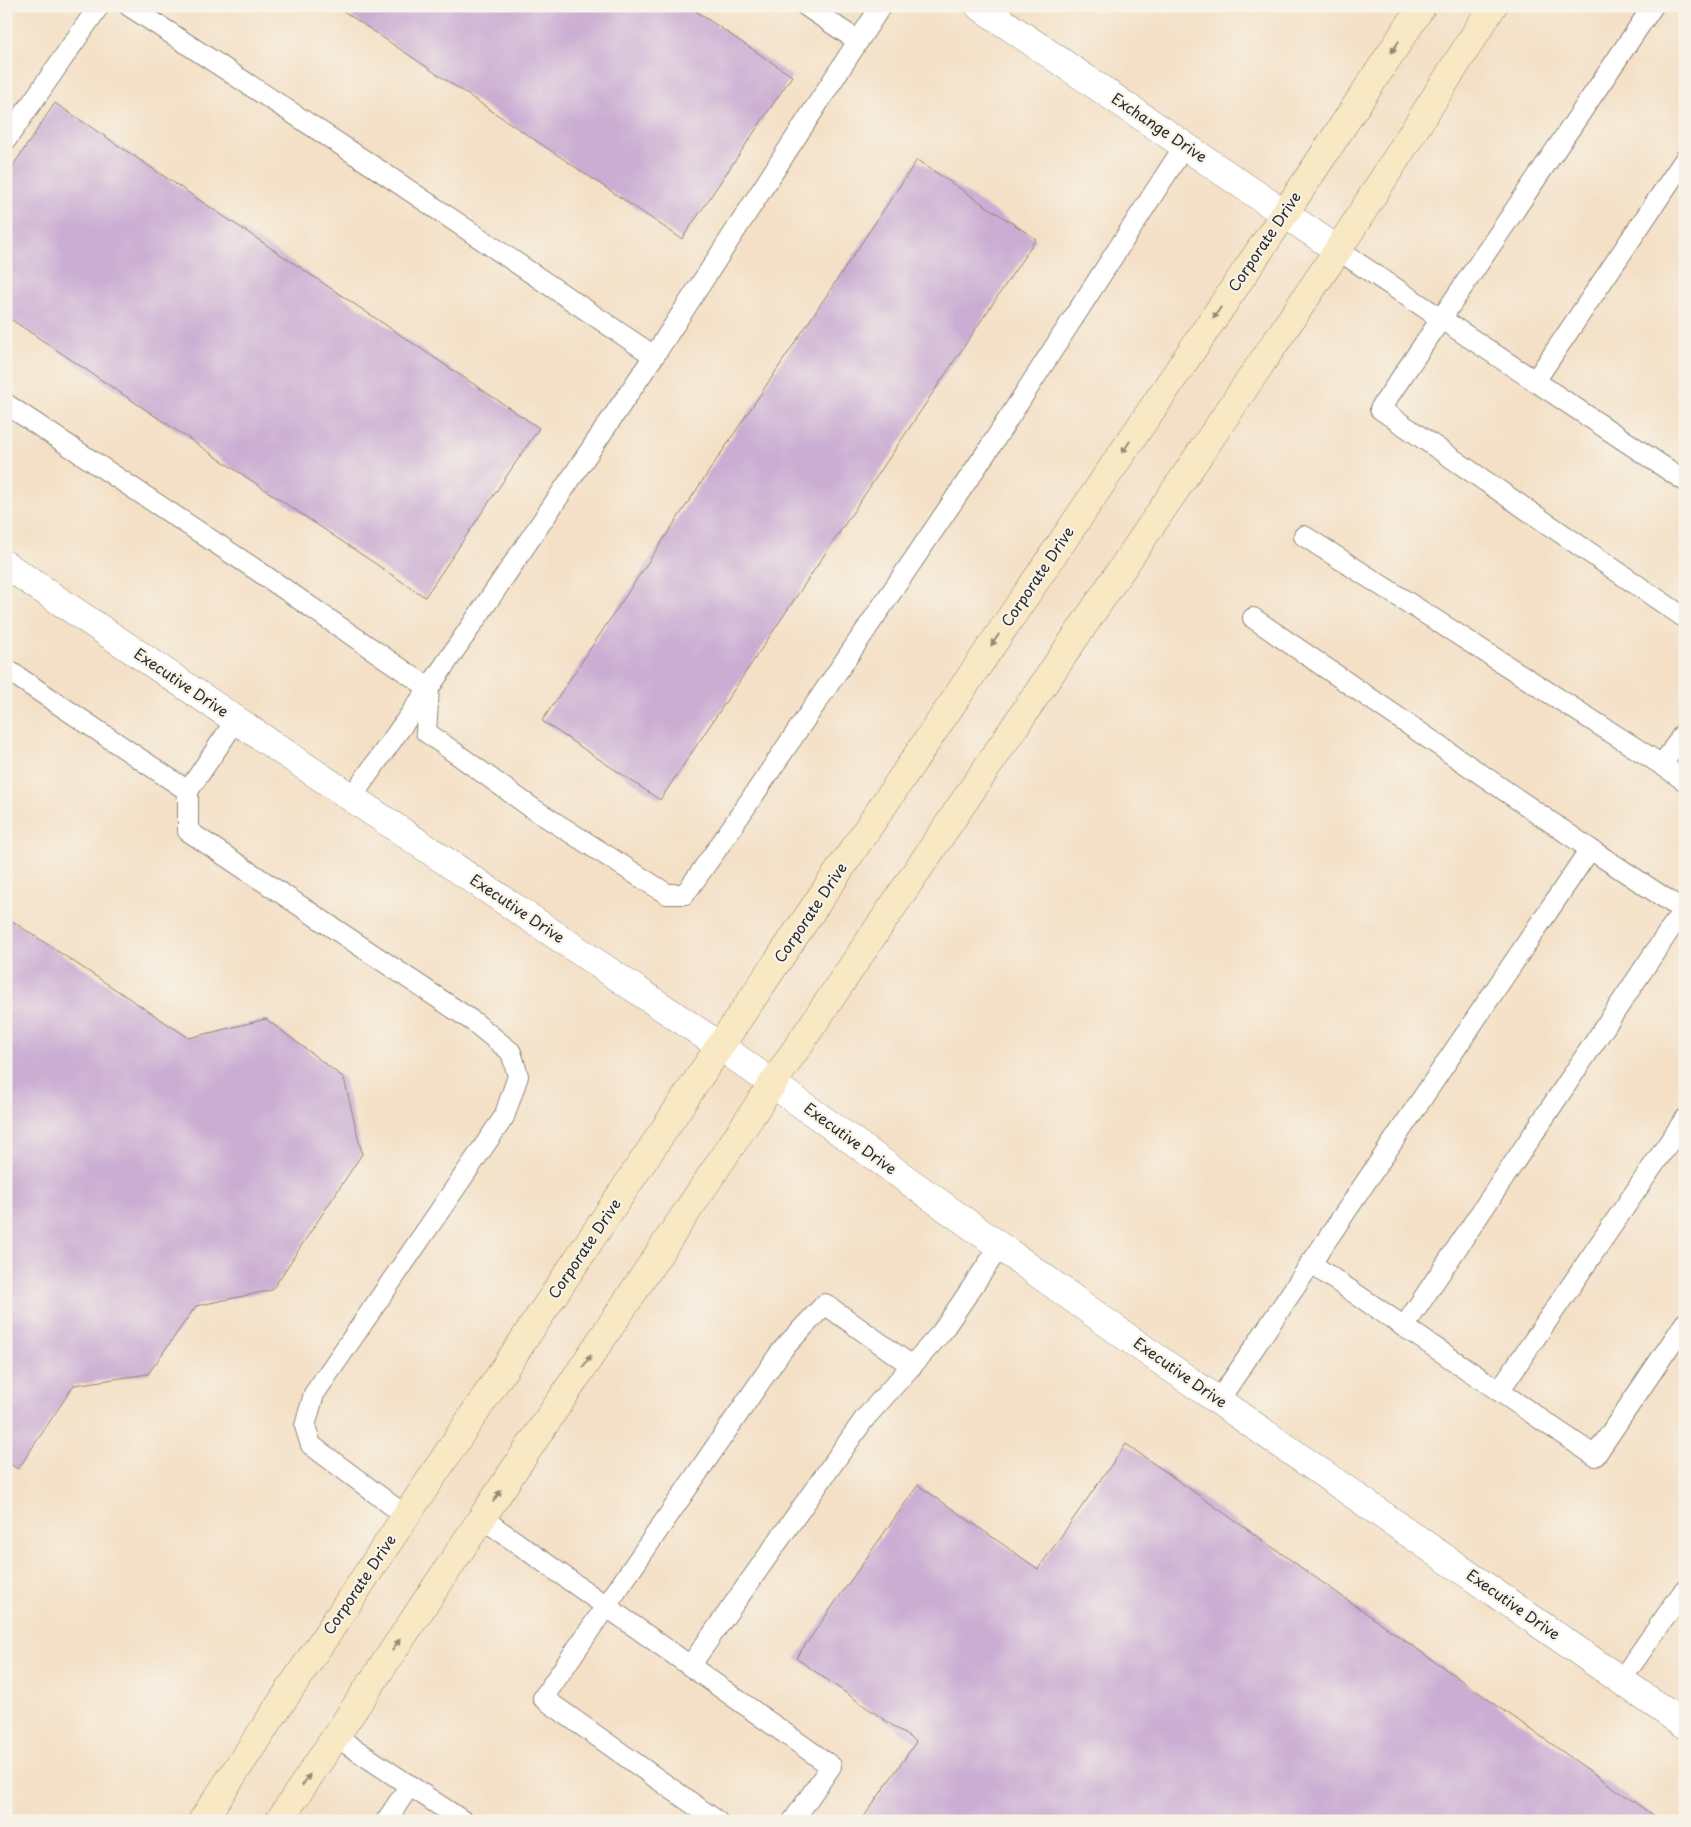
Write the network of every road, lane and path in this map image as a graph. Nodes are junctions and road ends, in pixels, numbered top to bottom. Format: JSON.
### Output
{"nodes":[{"id":1,"x":99,"y":6,"type":"edge"},
{"id":2,"x":129,"y":6,"type":"edge"},
{"id":3,"x":806,"y":6,"type":"edge"},
{"id":4,"x":881,"y":6,"type":"edge"},
{"id":5,"x":979,"y":6,"type":"edge"},
{"id":6,"x":1422,"y":6,"type":"edge"},
{"id":7,"x":1493,"y":6,"type":"edge"},
{"id":8,"x":1653,"y":6,"type":"edge"},
{"id":9,"x":858,"y":41,"type":"junction"},
{"id":10,"x":6,"y":140,"type":"edge"},
{"id":11,"x":1185,"y":145,"type":"junction"},
{"id":12,"x":1685,"y":159,"type":"edge"},
{"id":13,"x":1284,"y":213,"type":"junction"},
{"id":14,"x":1338,"y":250,"type":"junction"},
{"id":15,"x":1442,"y":319,"type":"junction"},
{"id":16,"x":654,"y":356,"type":"junction"},
{"id":17,"x":1535,"y":381,"type":"junction"},
{"id":18,"x":6,"y":404,"type":"edge"},
{"id":19,"x":1685,"y":481,"type":"edge"},
{"id":20,"x":1304,"y":536,"type":"dead end"},
{"id":21,"x":6,"y":565,"type":"edge"},
{"id":22,"x":1253,"y":618,"type":"dead end"},
{"id":23,"x":1685,"y":618,"type":"edge"},
{"id":24,"x":10,"y":678,"type":"edge"},
{"id":25,"x":429,"y":688,"type":"junction"},
{"id":26,"x":236,"y":720,"type":"junction"},
{"id":27,"x":1685,"y":731,"type":"edge"},
{"id":28,"x":1662,"y":765,"type":"junction"},
{"id":29,"x":1685,"y":781,"type":"edge"},
{"id":30,"x":188,"y":791,"type":"junction"},
{"id":31,"x":351,"y":798,"type":"junction"},
{"id":32,"x":1590,"y":849,"type":"junction"},
{"id":33,"x":1684,"y":910,"type":"edge"},
{"id":34,"x":720,"y":1046,"type":"junction"},
{"id":35,"x":773,"y":1084,"type":"junction"},
{"id":36,"x":1685,"y":1119,"type":"edge"},
{"id":37,"x":1000,"y":1246,"type":"junction"},
{"id":38,"x":1310,"y":1263,"type":"junction"},
{"id":39,"x":1685,"y":1324,"type":"edge"},
{"id":40,"x":1404,"y":1327,"type":"junction"},
{"id":41,"x":912,"y":1366,"type":"junction"},
{"id":42,"x":1499,"y":1391,"type":"junction"},
{"id":43,"x":1219,"y":1400,"type":"junction"},
{"id":44,"x":406,"y":1516,"type":"junction"},
{"id":45,"x":482,"y":1518,"type":"junction"},
{"id":46,"x":1685,"y":1589,"type":"edge"},
{"id":47,"x":606,"y":1606,"type":"junction"},
{"id":48,"x":690,"y":1666,"type":"junction"},
{"id":49,"x":1621,"y":1680,"type":"junction"},
{"id":50,"x":1685,"y":1725,"type":"edge"},
{"id":51,"x":335,"y":1736,"type":"junction"},
{"id":52,"x":410,"y":1786,"type":"junction"},
{"id":53,"x":202,"y":1821,"type":"edge"},
{"id":54,"x":279,"y":1821,"type":"edge"},
{"id":55,"x":386,"y":1821,"type":"edge"},
{"id":56,"x":463,"y":1821,"type":"edge"},
{"id":57,"x":717,"y":1821,"type":"edge"},
{"id":58,"x":793,"y":1821,"type":"edge"}],
"edges":[{"from":1,"to":10,"type":"lane"},
{"from":2,"to":16,"type":"lane"},
{"from":3,"to":9,"type":"lane"},
{"from":4,"to":9,"type":"lane"},
{"from":5,"to":11,"type":"street","name":"Exchange Drive"},
{"from":6,"to":13,"type":"street","name":"Corporate Drive","one_way":true},
{"from":7,"to":14,"type":"street"},
{"from":8,"to":15,"type":"lane"},
{"from":9,"to":16,"type":"lane"},
{"from":11,"to":13,"type":"street","name":"Exchange Drive"},
{"from":11,"to":25,"type":"lane"},
{"from":12,"to":17,"type":"lane"},
{"from":13,"to":14,"type":"street","name":"Exchange Drive"},
{"from":13,"to":34,"type":"street","name":"Corporate Drive","one_way":true},
{"from":14,"to":15,"type":"lane"},
{"from":14,"to":35,"type":"street"},
{"from":15,"to":17,"type":"lane"},
{"from":15,"to":23,"type":"lane"},
{"from":16,"to":25,"type":"lane"},
{"from":17,"to":19,"type":"lane"},
{"from":18,"to":25,"type":"lane"},
{"from":20,"to":28,"type":"lane"},
{"from":21,"to":26,"type":"street","name":"Executive Drive"},
{"from":22,"to":32,"type":"lane"},
{"from":24,"to":30,"type":"lane"},
{"from":25,"to":31,"type":"lane"},
{"from":26,"to":30,"type":"lane"},
{"from":26,"to":31,"type":"street","name":"Executive Drive"},
{"from":27,"to":28,"type":"lane"},
{"from":28,"to":29,"type":"lane"},
{"from":30,"to":44,"type":"lane"},
{"from":31,"to":34,"type":"street","name":"Executive Drive"},
{"from":32,"to":33,"type":"lane"},
{"from":32,"to":38,"type":"lane"},
{"from":33,"to":40,"type":"lane"},
{"from":34,"to":35,"type":"street","name":"Executive Drive"},
{"from":34,"to":44,"type":"street","name":"Corporate Drive"},
{"from":35,"to":37,"type":"street","name":"Executive Drive"},
{"from":45,"to":35,"type":"street","one_way":true},
{"from":36,"to":42,"type":"lane"},
{"from":37,"to":41,"type":"lane"},
{"from":37,"to":43,"type":"street","name":"Executive Drive"},
{"from":38,"to":40,"type":"lane"},
{"from":38,"to":43,"type":"lane"},
{"from":39,"to":42,"type":"lane"},
{"from":40,"to":42,"type":"lane"},
{"from":41,"to":47,"type":"lane"},
{"from":41,"to":48,"type":"lane"},
{"from":43,"to":49,"type":"street","name":"Executive Drive"},
{"from":44,"to":53,"type":"street","name":"Corporate Drive"},
{"from":45,"to":47,"type":"lane"},
{"from":51,"to":45,"type":"street","one_way":true},
{"from":46,"to":49,"type":"lane"},
{"from":47,"to":48,"type":"lane"},
{"from":47,"to":57,"type":"lane"},
{"from":48,"to":58,"type":"lane"},
{"from":49,"to":50,"type":"street","name":"Executive Drive"},
{"from":51,"to":52,"type":"lane"},
{"from":54,"to":51,"type":"street","one_way":true},
{"from":52,"to":55,"type":"lane"},
{"from":52,"to":56,"type":"lane"}]}
